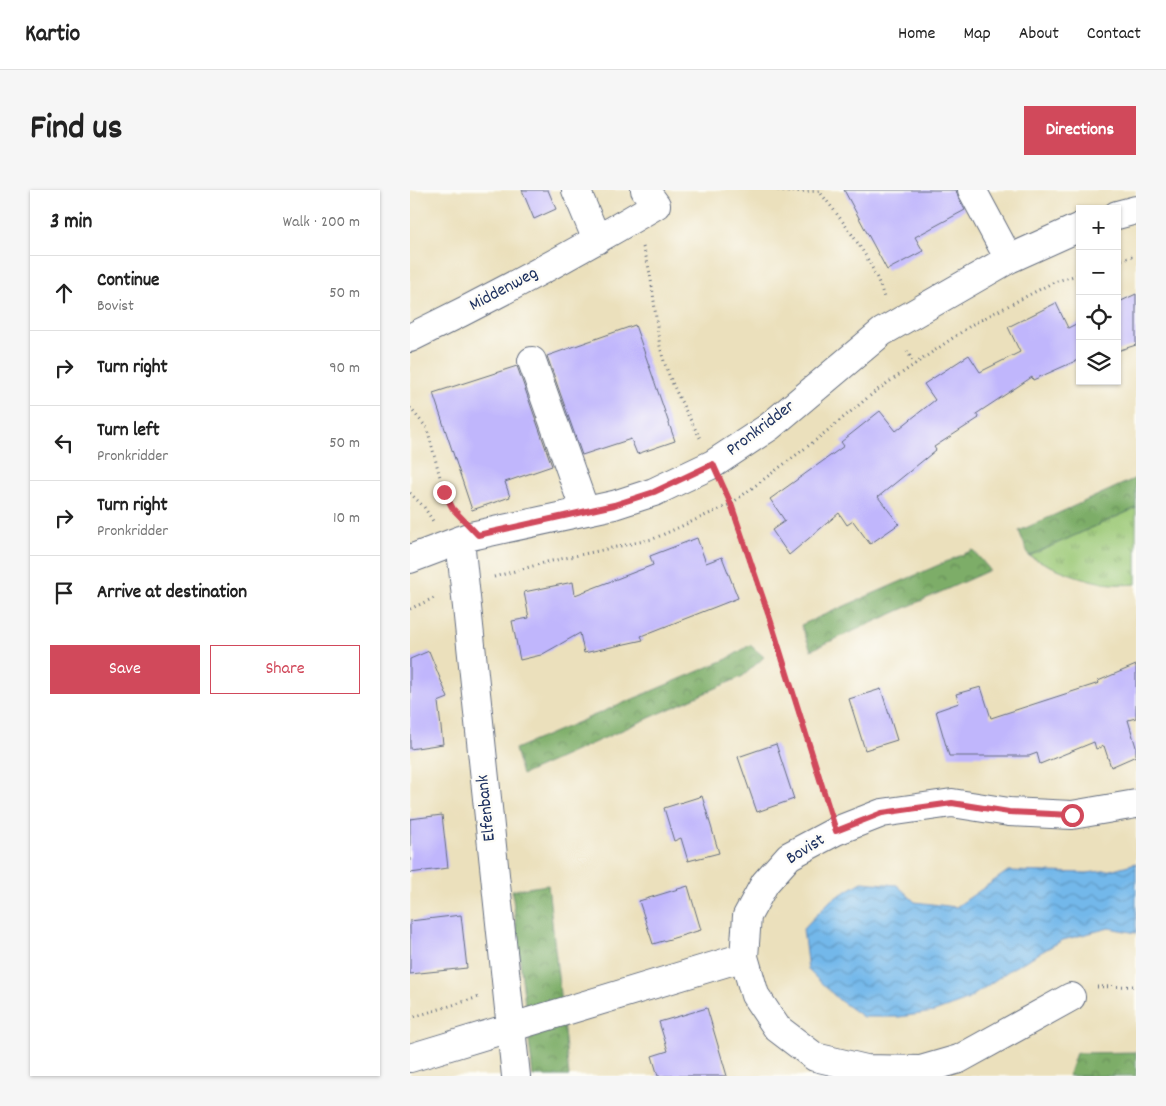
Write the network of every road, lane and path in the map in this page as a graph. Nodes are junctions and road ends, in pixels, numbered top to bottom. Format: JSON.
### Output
{"nodes":[{"id":1,"x":576,"y":190,"type":"edge"},
{"id":2,"x":645,"y":190,"type":"edge"},
{"id":3,"x":778,"y":190,"type":"edge"},
{"id":4,"x":972,"y":190,"type":"edge"},
{"id":5,"x":1136,"y":210,"type":"edge"},
{"id":6,"x":1121,"y":214,"type":"edge"},
{"id":7,"x":633,"y":218,"type":"junction"},
{"id":8,"x":1076,"y":229,"type":"edge"},
{"id":9,"x":597,"y":240,"type":"junction"},
{"id":10,"x":1136,"y":255,"type":"edge"},
{"id":11,"x":1009,"y":259,"type":"junction"},
{"id":12,"x":1121,"y":260,"type":"edge"},
{"id":13,"x":891,"y":326,"type":"junction"},
{"id":14,"x":410,"y":338,"type":"edge"},
{"id":15,"x":532,"y":361,"type":"dead end"},
{"id":16,"x":915,"y":364,"type":"dead end"},
{"id":17,"x":410,"y":408,"type":"edge"},
{"id":18,"x":713,"y":464,"type":"junction"},
{"id":19,"x":585,"y":511,"type":"junction"},
{"id":20,"x":469,"y":538,"type":"junction"},
{"id":21,"x":410,"y":559,"type":"edge"},
{"id":22,"x":1136,"y":804,"type":"edge"},
{"id":23,"x":836,"y":831,"type":"junction"},
{"id":24,"x":744,"y":957,"type":"junction"},
{"id":25,"x":1136,"y":986,"type":"edge"},
{"id":26,"x":506,"y":989,"type":"junction"},
{"id":27,"x":1071,"y":997,"type":"joint"},
{"id":28,"x":410,"y":1018,"type":"edge"},
{"id":29,"x":510,"y":1029,"type":"junction"},
{"id":30,"x":410,"y":1058,"type":"edge"},
{"id":31,"x":516,"y":1076,"type":"edge"}],
"edges":[{"from":1,"to":9,"type":"street"},
{"from":2,"to":7,"type":"street","name":"Middenweg"},
{"from":3,"to":13,"type":"path"},
{"from":4,"to":11,"type":"street"},
{"from":5,"to":6,"type":"street"},
{"from":7,"to":9,"type":"street","name":"Middenweg"},
{"from":7,"to":18,"type":"path"},
{"from":8,"to":11,"type":"street","name":"Pronkridder"},
{"from":9,"to":14,"type":"street","name":"Middenweg"},
{"from":10,"to":12,"type":"path"},
{"from":11,"to":13,"type":"street","name":"Pronkridder"},
{"from":13,"to":16,"type":"path"},
{"from":13,"to":18,"type":"street","name":"Pronkridder"},
{"from":15,"to":19,"type":"street"},
{"from":17,"to":20,"type":"path"},
{"from":18,"to":19,"type":"street","name":"Pronkridder"},
{"from":18,"to":23,"type":"path"},
{"from":19,"to":20,"type":"street","name":"Pronkridder"},
{"from":20,"to":21,"type":"street","name":"Pronkridder"},
{"from":20,"to":26,"type":"street","name":"Elfenbank"},
{"from":22,"to":23,"type":"street","name":"Bovist"},
{"from":23,"to":24,"type":"street","name":"Bovist"},
{"from":24,"to":27,"type":"street","name":"Bovist"},
{"from":24,"to":29,"type":"street"},
{"from":25,"to":27,"type":"path"},
{"from":26,"to":28,"type":"path"},
{"from":26,"to":29,"type":"street","name":"Elfenbank"},
{"from":29,"to":30,"type":"street"},
{"from":29,"to":31,"type":"street","name":"Elfenbank"}]}
